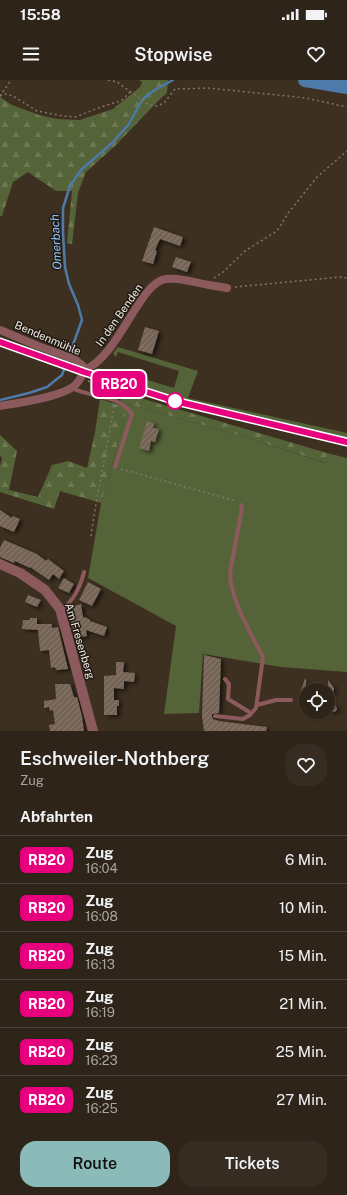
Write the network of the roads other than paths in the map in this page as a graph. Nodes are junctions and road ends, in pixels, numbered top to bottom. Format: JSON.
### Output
{"nodes":[{"id":1,"x":227,"y":288,"type":"road end"},
{"id":2,"x":0,"y":330,"type":"edge"},
{"id":3,"x":80,"y":364,"type":"junction"},
{"id":4,"x":72,"y":388,"type":"junction"},
{"id":5,"x":0,"y":406,"type":"edge"},
{"id":6,"x":115,"y":467,"type":"road end"},
{"id":7,"x":241,"y":505,"type":"road end"},
{"id":8,"x":0,"y":564,"type":"edge"},
{"id":9,"x":84,"y":572,"type":"dead end"},
{"id":10,"x":60,"y":609,"type":"junction"},
{"id":11,"x":225,"y":679,"type":"dead end"},
{"id":12,"x":291,"y":700,"type":"dead end"},
{"id":13,"x":257,"y":705,"type":"junction"},
{"id":14,"x":251,"y":714,"type":"junction"},
{"id":15,"x":214,"y":716,"type":"dead end"},
{"id":16,"x":93,"y":731,"type":"edge"}],
"edges":[{"from":1,"to":3,"type":"street","name":"In den Benden"},
{"from":2,"to":3,"type":"street","name":"Bendenmühle"},
{"from":3,"to":4,"type":"street"},
{"from":4,"to":5,"type":"street"},
{"from":4,"to":6,"type":"lane"},
{"from":7,"to":13,"type":"lane"},
{"from":8,"to":10,"type":"street","name":"Am Fresenberg"},
{"from":9,"to":10,"type":"lane"},
{"from":10,"to":16,"type":"street","name":"Am Fresenberg"},
{"from":11,"to":14,"type":"lane"},
{"from":12,"to":13,"type":"lane"},
{"from":13,"to":14,"type":"lane"},
{"from":14,"to":15,"type":"lane"}]}
